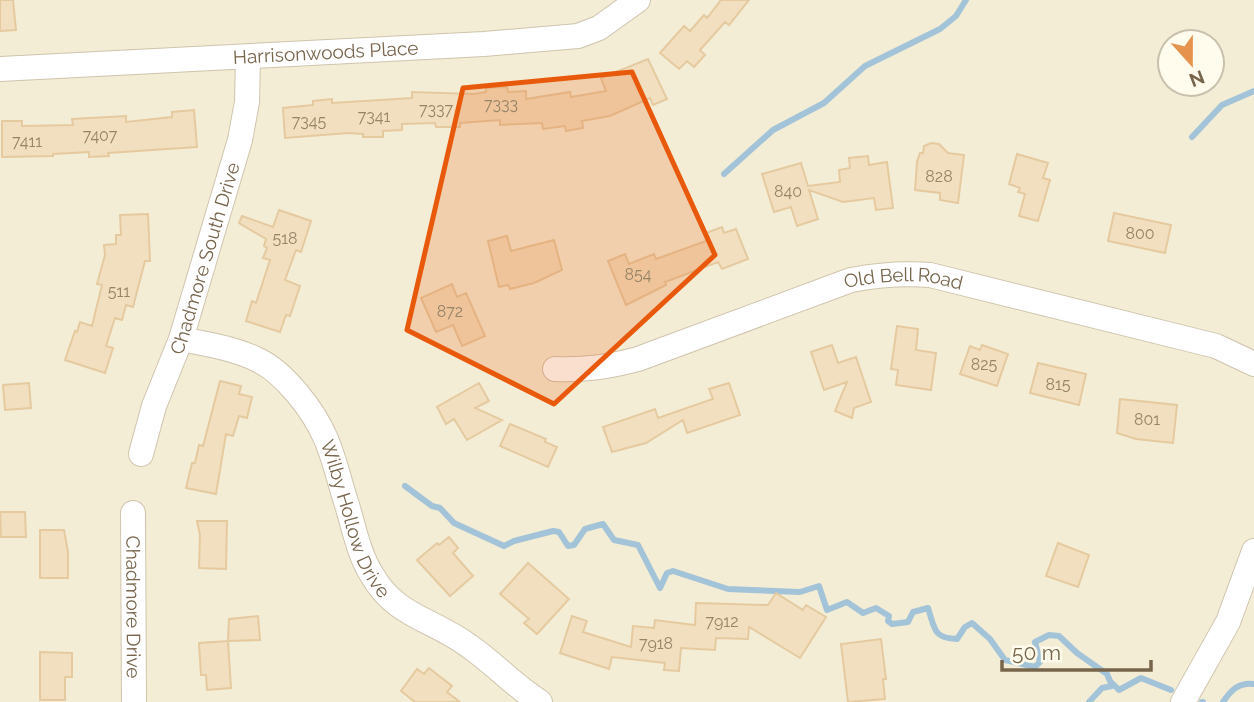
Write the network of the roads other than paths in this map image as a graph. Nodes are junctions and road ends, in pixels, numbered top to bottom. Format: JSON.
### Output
{"nodes":[{"id":1,"x":638,"y":0,"type":"edge"},
{"id":2,"x":248,"y":57,"type":"junction"},
{"id":3,"x":0,"y":69,"type":"edge"},
{"id":4,"x":181,"y":339,"type":"junction"},
{"id":5,"x":1254,"y":363,"type":"edge"},
{"id":6,"x":555,"y":369,"type":"dead end"},
{"id":7,"x":141,"y":454,"type":"dead end"},
{"id":8,"x":133,"y":513,"type":"dead end"},
{"id":9,"x":1254,"y":551,"type":"edge"},
{"id":10,"x":134,"y":702,"type":"edge"},
{"id":11,"x":540,"y":702,"type":"edge"},
{"id":12,"x":1183,"y":702,"type":"edge"}],
"edges":[{"from":1,"to":2,"type":"street","name":"Harrisonwoods Place"},
{"from":2,"to":3,"type":"street","name":"Harrisonwoods Place"},
{"from":2,"to":4,"type":"street","name":"Chadmore South Drive"},
{"from":4,"to":7,"type":"street","name":"Chadmore South Drive"},
{"from":4,"to":11,"type":"street","name":"Wilby Hollow Drive"},
{"from":5,"to":6,"type":"street","name":"Old Bell Road"},
{"from":8,"to":10,"type":"street","name":"Chadmore Drive"},
{"from":9,"to":12,"type":"street"}]}
